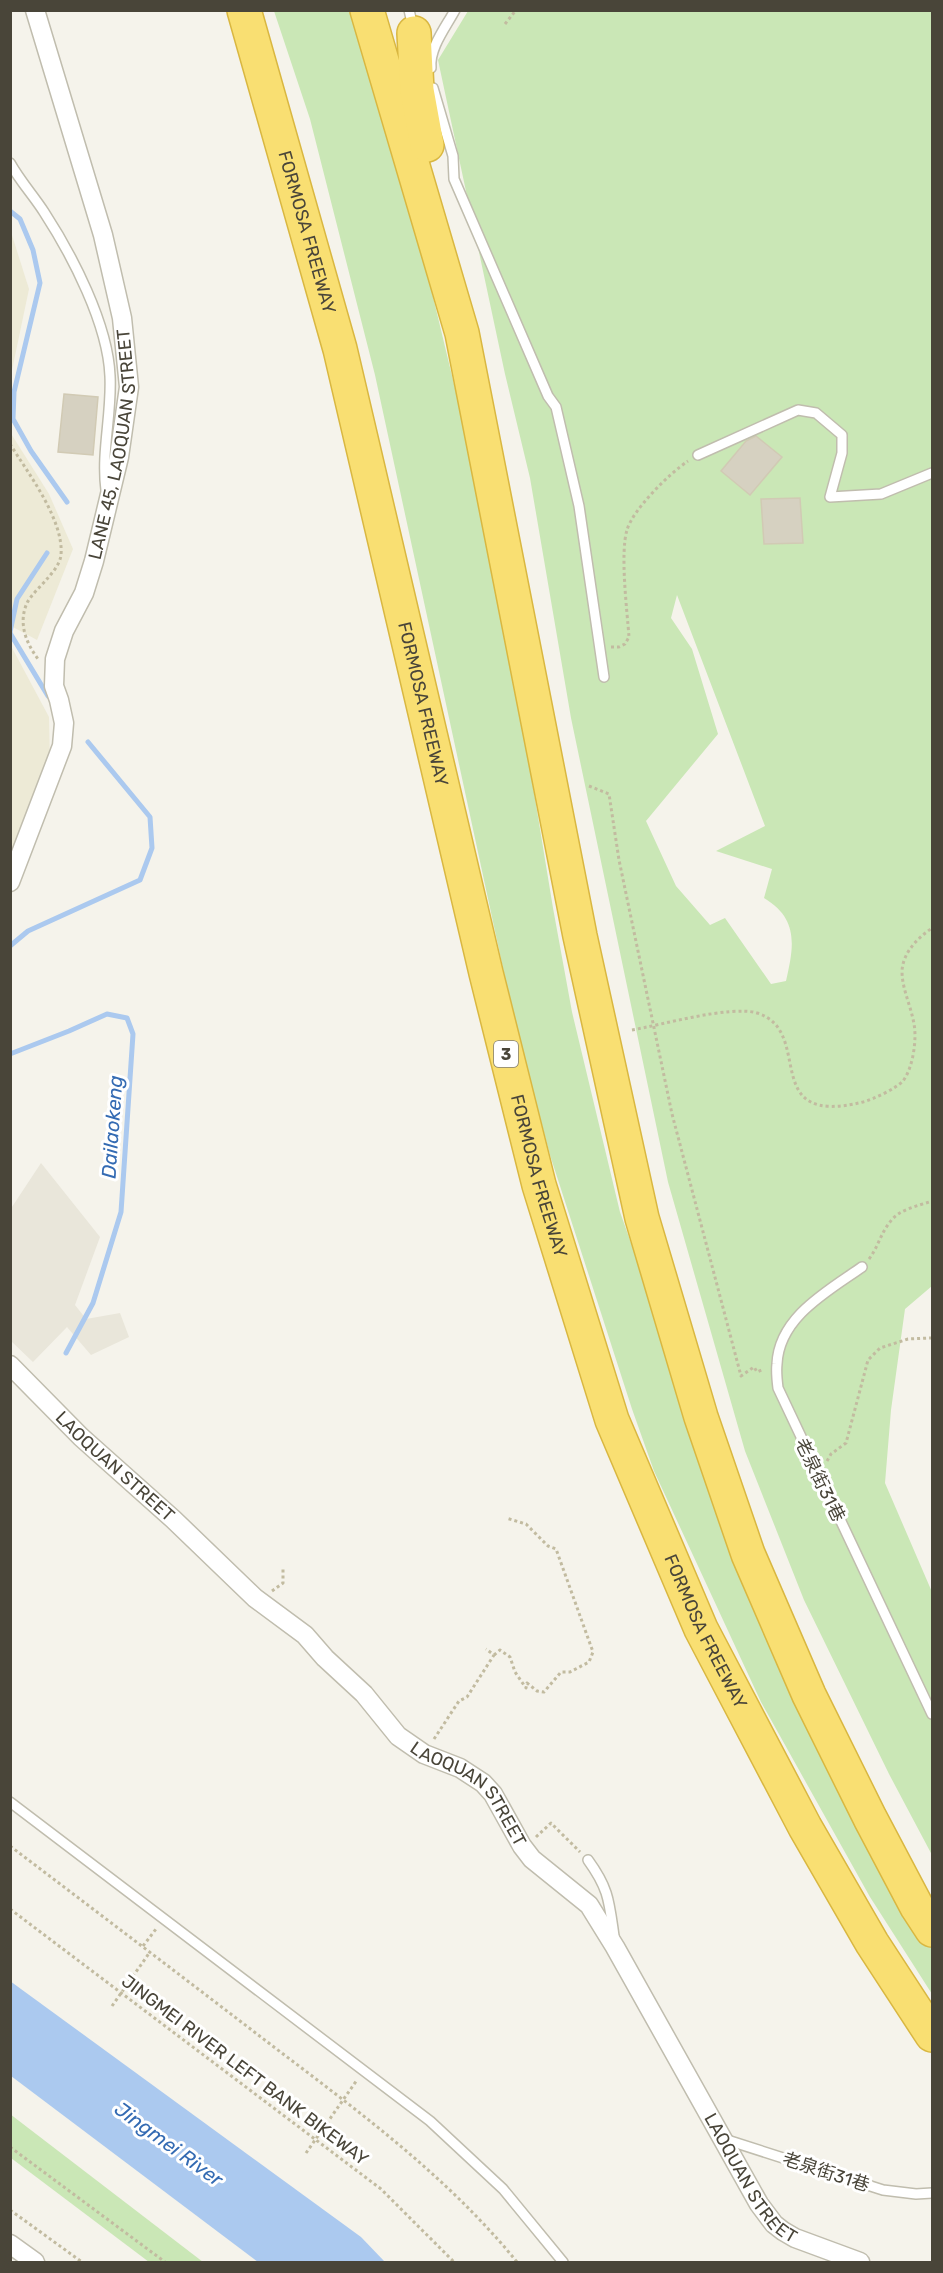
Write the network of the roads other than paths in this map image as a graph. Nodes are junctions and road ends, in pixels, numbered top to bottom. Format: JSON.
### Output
{"nodes":[{"id":1,"x":35,"y":10,"type":"edge"},
{"id":2,"x":244,"y":10,"type":"edge"},
{"id":3,"x":367,"y":10,"type":"edge"},
{"id":4,"x":455,"y":10,"type":"edge"},
{"id":5,"x":412,"y":22,"type":"edge"},
{"id":6,"x":10,"y":163,"type":"edge"},
{"id":7,"x":462,"y":333,"type":"junction"},
{"id":8,"x":698,"y":455,"type":"road end"},
{"id":9,"x":933,"y":473,"type":"edge"},
{"id":10,"x":108,"y":504,"type":"junction"},
{"id":11,"x":604,"y":677,"type":"dead end"},
{"id":12,"x":10,"y":882,"type":"edge"},
{"id":13,"x":862,"y":1267,"type":"road end"},
{"id":14,"x":10,"y":1365,"type":"edge"},
{"id":15,"x":933,"y":1714,"type":"edge"},
{"id":16,"x":10,"y":1802,"type":"edge"},
{"id":17,"x":588,"y":1860,"type":"road end"},
{"id":18,"x":933,"y":1930,"type":"edge"},
{"id":19,"x":615,"y":1947,"type":"junction"},
{"id":20,"x":933,"y":2035,"type":"edge"},
{"id":21,"x":722,"y":2139,"type":"junction"},
{"id":22,"x":933,"y":2193,"type":"edge"},
{"id":23,"x":10,"y":2244,"type":"edge"},
{"id":24,"x":35,"y":2262,"type":"edge"},
{"id":25,"x":563,"y":2262,"type":"edge"},
{"id":26,"x":860,"y":2262,"type":"edge"}],
"edges":[{"from":1,"to":10,"type":"street","name":"LANE 45, LAOQUAN STREET"},
{"from":2,"to":20,"type":"highway","name":"FORMOSA FREEWAY","number":"3"},
{"from":3,"to":7,"type":"highway"},
{"from":4,"to":11,"type":"lane"},
{"from":5,"to":7,"type":"highway"},
{"from":6,"to":10,"type":"lane"},
{"from":7,"to":18,"type":"highway"},
{"from":8,"to":9,"type":"lane"},
{"from":10,"to":12,"type":"street","name":"LANE 45, LAOQUAN STREET"},
{"from":13,"to":15,"type":"lane","name":"老泉街31巷"},
{"from":14,"to":19,"type":"street","name":"LAOQUAN STREET"},
{"from":16,"to":25,"type":"lane"},
{"from":17,"to":19,"type":"lane"},
{"from":19,"to":21,"type":"street","name":"LAOQUAN STREET"},
{"from":21,"to":22,"type":"lane","name":"老泉街31巷"},
{"from":21,"to":26,"type":"street","name":"LAOQUAN STREET"},
{"from":23,"to":24,"type":"street"}]}
